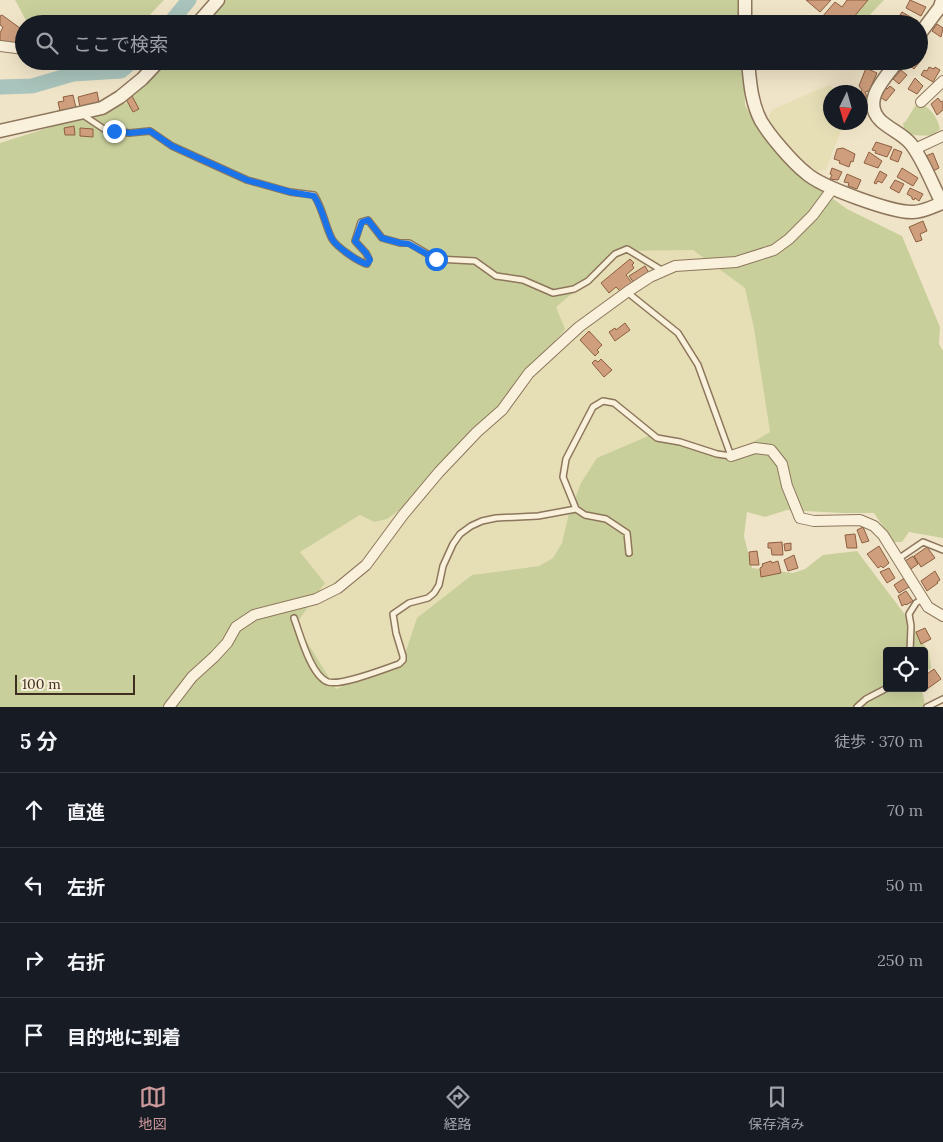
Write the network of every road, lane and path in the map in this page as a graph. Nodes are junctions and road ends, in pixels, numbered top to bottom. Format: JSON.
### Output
{"nodes":[{"id":1,"x":218,"y":0,"type":"edge"},
{"id":2,"x":745,"y":0,"type":"edge"},
{"id":3,"x":942,"y":0,"type":"edge"},
{"id":4,"x":205,"y":15,"type":"edge"},
{"id":5,"x":745,"y":15,"type":"edge"},
{"id":6,"x":928,"y":23,"type":"edge"},
{"id":7,"x":0,"y":46,"type":"edge"},
{"id":8,"x":15,"y":48,"type":"edge"},
{"id":9,"x":150,"y":70,"type":"edge"},
{"id":10,"x":749,"y":70,"type":"edge"},
{"id":11,"x":891,"y":70,"type":"edge"},
{"id":12,"x":943,"y":82,"type":"edge"},
{"id":13,"x":921,"y":102,"type":"dead end"},
{"id":14,"x":81,"y":113,"type":"junction"},
{"id":15,"x":0,"y":130,"type":"edge"},
{"id":16,"x":943,"y":136,"type":"edge"},
{"id":17,"x":915,"y":149,"type":"junction"},
{"id":18,"x":833,"y":188,"type":"junction"},
{"id":19,"x":942,"y":202,"type":"edge"},
{"id":20,"x":664,"y":271,"type":"junction"},
{"id":21,"x":627,"y":292,"type":"junction"},
{"id":22,"x":731,"y":456,"type":"junction"},
{"id":23,"x":576,"y":509,"type":"junction"},
{"id":24,"x":943,"y":550,"type":"edge"},
{"id":25,"x":630,"y":552,"type":"dead end"},
{"id":26,"x":898,"y":559,"type":"junction"},
{"id":27,"x":922,"y":599,"type":"junction"},
{"id":28,"x":943,"y":616,"type":"edge"},
{"id":29,"x":294,"y":618,"type":"dead end"},
{"id":30,"x":910,"y":647,"type":"edge"},
{"id":31,"x":883,"y":690,"type":"edge"},
{"id":32,"x":943,"y":699,"type":"edge"},
{"id":33,"x":169,"y":707,"type":"edge"},
{"id":34,"x":857,"y":707,"type":"edge"},
{"id":35,"x":927,"y":707,"type":"edge"}],
"edges":[{"from":1,"to":4,"type":"street"},
{"from":2,"to":5,"type":"street"},
{"from":3,"to":6,"type":"street"},
{"from":7,"to":8,"type":"street"},
{"from":9,"to":14,"type":"street"},
{"from":10,"to":18,"type":"street"},
{"from":11,"to":17,"type":"street"},
{"from":12,"to":13,"type":"street"},
{"from":14,"to":15,"type":"street"},
{"from":14,"to":20,"type":"lane"},
{"from":16,"to":17,"type":"street"},
{"from":17,"to":19,"type":"street"},
{"from":18,"to":19,"type":"street"},
{"from":18,"to":20,"type":"street"},
{"from":20,"to":21,"type":"street"},
{"from":21,"to":22,"type":"lane"},
{"from":21,"to":33,"type":"street"},
{"from":22,"to":23,"type":"lane"},
{"from":22,"to":26,"type":"street"},
{"from":23,"to":25,"type":"lane"},
{"from":23,"to":29,"type":"lane"},
{"from":24,"to":26,"type":"lane"},
{"from":26,"to":27,"type":"street"},
{"from":27,"to":28,"type":"street"},
{"from":27,"to":30,"type":"lane"},
{"from":31,"to":34,"type":"lane"},
{"from":32,"to":35,"type":"lane"}]}
